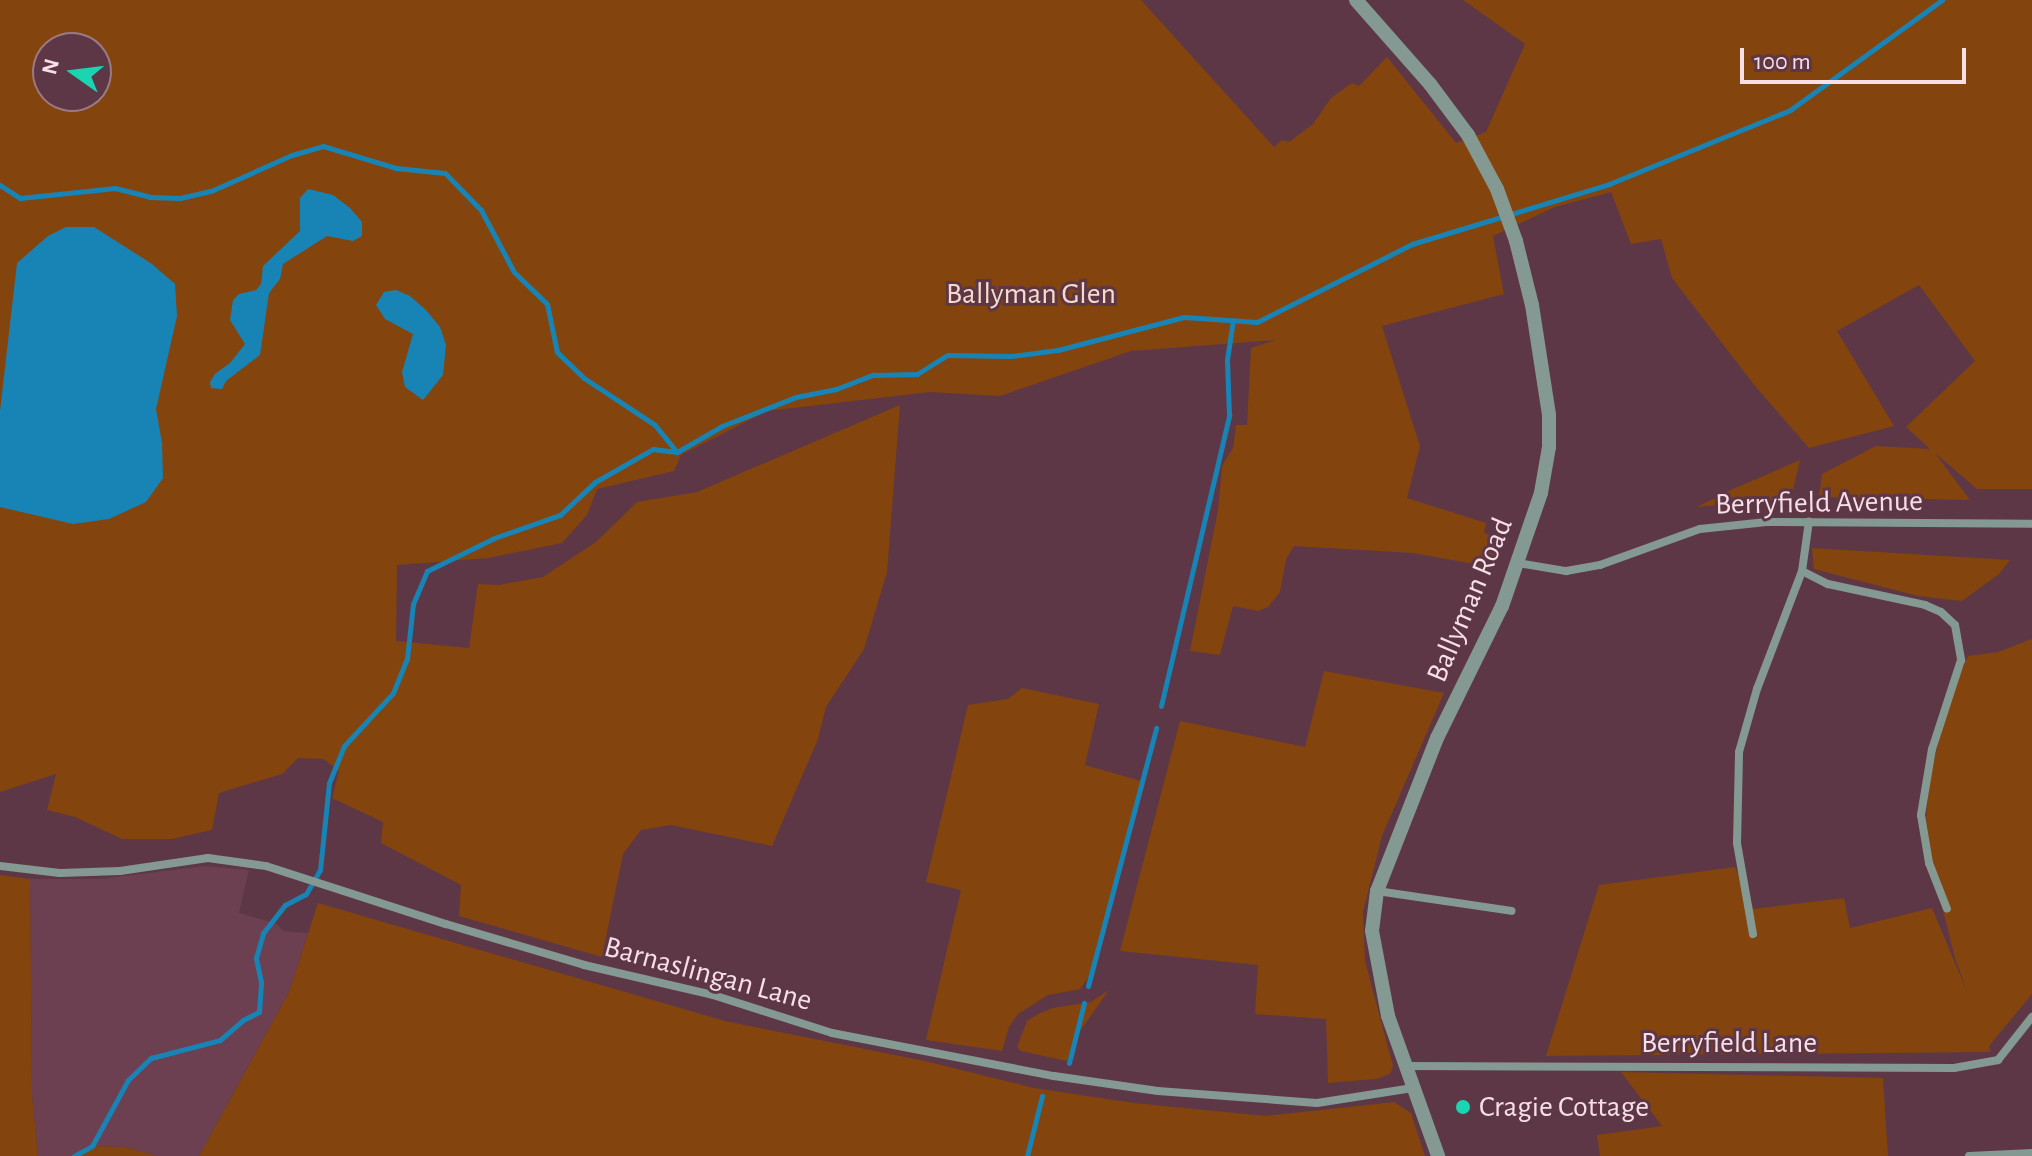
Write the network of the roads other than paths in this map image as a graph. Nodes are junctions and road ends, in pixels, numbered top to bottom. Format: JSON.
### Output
{"nodes":[{"id":1,"x":1356,"y":0,"type":"edge"},
{"id":2,"x":1809,"y":521,"type":"junction"},
{"id":3,"x":2032,"y":524,"type":"edge"},
{"id":4,"x":1518,"y":563,"type":"junction"},
{"id":5,"x":1802,"y":571,"type":"junction"},
{"id":6,"x":0,"y":866,"type":"edge"},
{"id":7,"x":1377,"y":891,"type":"junction"},
{"id":8,"x":1947,"y":909,"type":"dead end"},
{"id":9,"x":1512,"y":911,"type":"dead end"},
{"id":10,"x":1753,"y":934,"type":"dead end"},
{"id":11,"x":2032,"y":1017,"type":"edge"},
{"id":12,"x":1404,"y":1066,"type":"junction"},
{"id":13,"x":1413,"y":1088,"type":"junction"},
{"id":14,"x":2032,"y":1153,"type":"edge"},
{"id":15,"x":1438,"y":1156,"type":"edge"},
{"id":16,"x":1969,"y":1156,"type":"edge"}],
"edges":[{"from":1,"to":4,"type":"street","name":"Ballyman Road"},
{"from":2,"to":3,"type":"street","name":"Berryfield Avenue"},
{"from":2,"to":4,"type":"street","name":"Berryfield Avenue"},
{"from":2,"to":5,"type":"street"},
{"from":4,"to":7,"type":"street","name":"Ballyman Road"},
{"from":5,"to":8,"type":"street"},
{"from":5,"to":10,"type":"street"},
{"from":6,"to":13,"type":"street","name":"Barnaslingan Lane"},
{"from":7,"to":9,"type":"street"},
{"from":7,"to":12,"type":"street","name":"Ballyman Road"},
{"from":11,"to":12,"type":"street","name":"Berryfield Lane"},
{"from":12,"to":13,"type":"street","name":"Ballyman Road"},
{"from":13,"to":15,"type":"street","name":"Ballyman Road"},
{"from":14,"to":16,"type":"street"}]}
